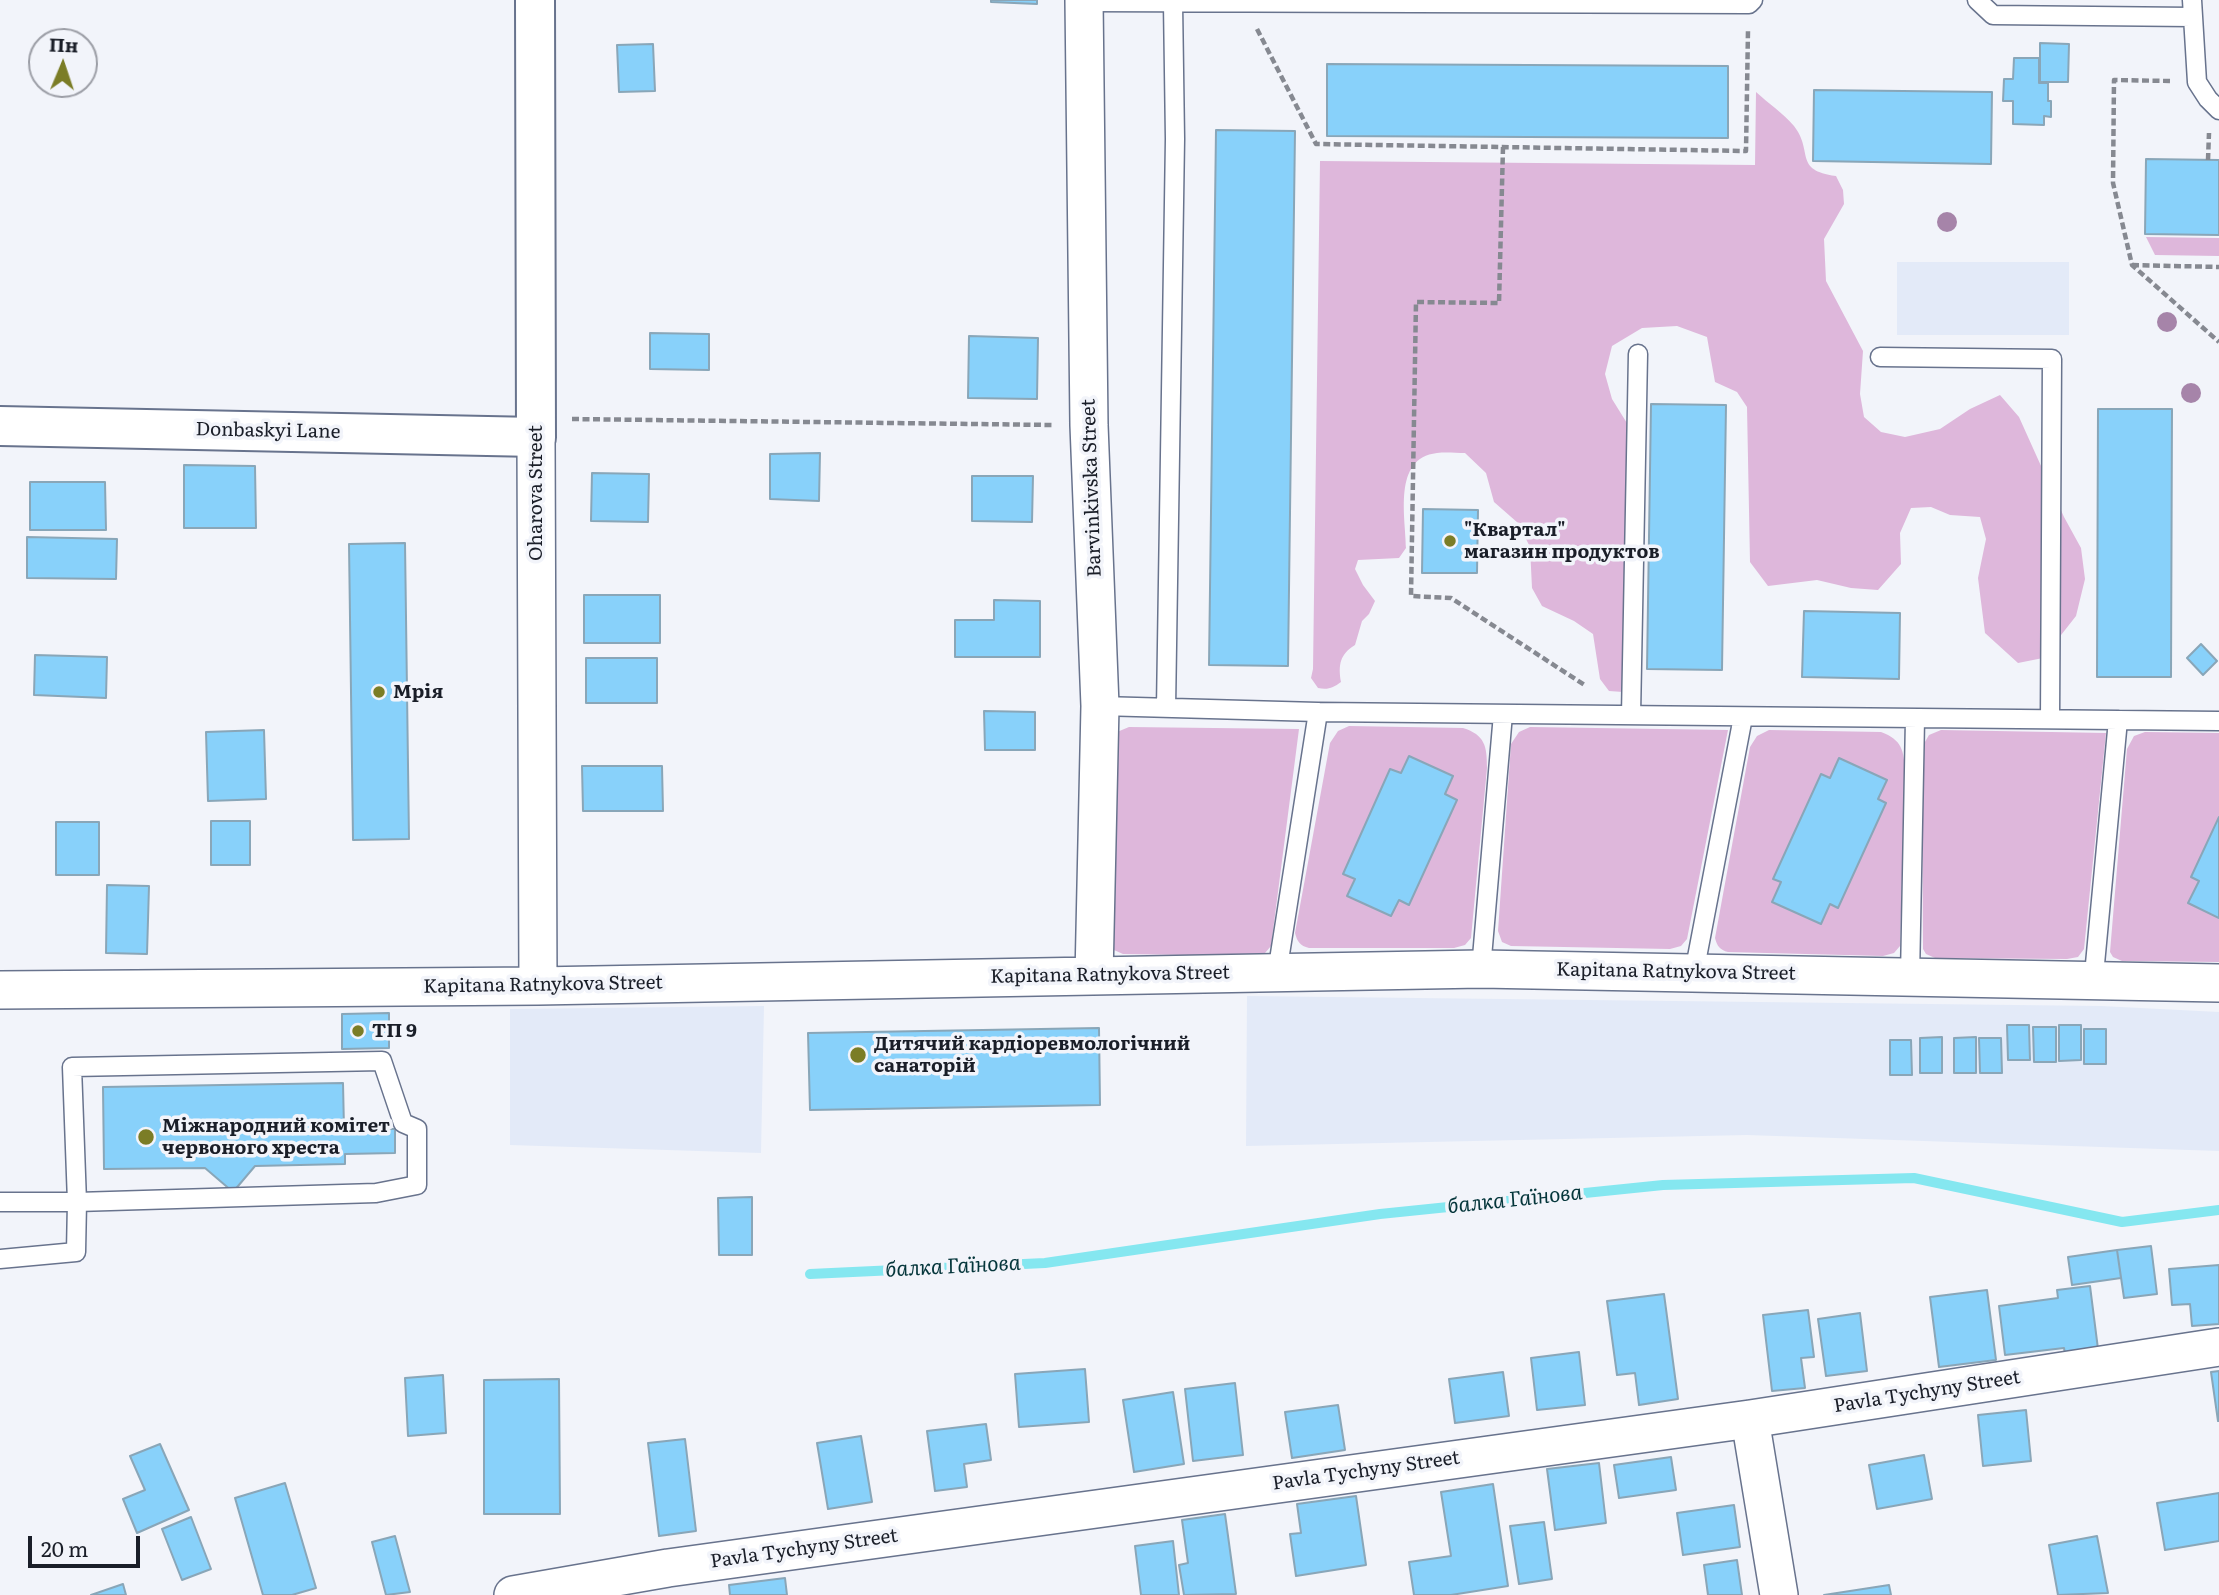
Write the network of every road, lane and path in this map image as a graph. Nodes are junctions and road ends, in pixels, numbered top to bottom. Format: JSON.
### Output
{"nodes":[{"id":1,"x":535,"y":0,"type":"edge"},
{"id":2,"x":1977,"y":0,"type":"edge"},
{"id":3,"x":1084,"y":1,"type":"edge"},
{"id":4,"x":1404,"y":1,"type":"edge"},
{"id":5,"x":1566,"y":1,"type":"edge"},
{"id":6,"x":1751,"y":2,"type":"edge"},
{"id":7,"x":1173,"y":3,"type":"junction"},
{"id":8,"x":1244,"y":4,"type":"junction"},
{"id":9,"x":2192,"y":9,"type":"edge"},
{"id":10,"x":2197,"y":82,"type":"junction"},
{"id":11,"x":2219,"y":110,"type":"edge"},
{"id":12,"x":1503,"y":147,"type":"junction"},
{"id":13,"x":2132,"y":265,"type":"junction"},
{"id":14,"x":2219,"y":267,"type":"edge"},
{"id":15,"x":2219,"y":342,"type":"edge"},
{"id":16,"x":1638,"y":354,"type":"dead end"},
{"id":17,"x":1880,"y":357,"type":"dead end"},
{"id":18,"x":1089,"y":425,"type":"junction"},
{"id":19,"x":0,"y":426,"type":"edge"},
{"id":20,"x":536,"y":427,"type":"junction"},
{"id":21,"x":1100,"y":706,"type":"junction"},
{"id":22,"x":1166,"y":708,"type":"junction"},
{"id":23,"x":1318,"y":712,"type":"junction"},
{"id":24,"x":1503,"y":714,"type":"junction"},
{"id":25,"x":1631,"y":715,"type":"junction"},
{"id":26,"x":1743,"y":717,"type":"junction"},
{"id":27,"x":1915,"y":719,"type":"junction"},
{"id":28,"x":2050,"y":719,"type":"junction"},
{"id":29,"x":2118,"y":720,"type":"junction"},
{"id":30,"x":2219,"y":721,"type":"edge"},
{"id":31,"x":1481,"y":969,"type":"junction"},
{"id":32,"x":1278,"y":973,"type":"junction"},
{"id":33,"x":1694,"y":973,"type":"junction"},
{"id":34,"x":1094,"y":976,"type":"junction"},
{"id":35,"x":1910,"y":977,"type":"junction"},
{"id":36,"x":2091,"y":981,"type":"junction"},
{"id":37,"x":2219,"y":983,"type":"edge"},
{"id":38,"x":538,"y":986,"type":"junction"},
{"id":39,"x":0,"y":990,"type":"edge"},
{"id":40,"x":0,"y":1202,"type":"edge"},
{"id":41,"x":77,"y":1202,"type":"junction"},
{"id":42,"x":0,"y":1259,"type":"edge"},
{"id":43,"x":2219,"y":1347,"type":"edge"},
{"id":44,"x":1750,"y":1419,"type":"junction"},
{"id":45,"x":670,"y":1581,"type":"edge"},
{"id":46,"x":513,"y":1595,"type":"edge"},
{"id":47,"x":1779,"y":1595,"type":"edge"}],
"edges":[{"from":1,"to":20,"type":"street","name":"Oharova Street"},
{"from":2,"to":9,"type":"lane"},
{"from":3,"to":7,"type":"lane"},
{"from":3,"to":18,"type":"street","name":"Barvinkivska Street"},
{"from":4,"to":5,"type":"lane"},
{"from":4,"to":8,"type":"lane"},
{"from":5,"to":6,"type":"lane"},
{"from":6,"to":12,"type":"path"},
{"from":7,"to":8,"type":"lane"},
{"from":7,"to":22,"type":"lane"},
{"from":8,"to":12,"type":"path"},
{"from":9,"to":10,"type":"lane"},
{"from":10,"to":11,"type":"lane"},
{"from":10,"to":13,"type":"path"},
{"from":12,"to":25,"type":"path"},
{"from":13,"to":14,"type":"path"},
{"from":13,"to":15,"type":"path"},
{"from":16,"to":25,"type":"lane"},
{"from":17,"to":28,"type":"lane"},
{"from":18,"to":20,"type":"path"},
{"from":18,"to":21,"type":"street","name":"Barvinkivska Street"},
{"from":19,"to":20,"type":"street","name":"Donbaskyi Lane"},
{"from":20,"to":38,"type":"street","name":"Oharova Street"},
{"from":21,"to":22,"type":"lane"},
{"from":21,"to":34,"type":"street","name":"Barvinkivska Street"},
{"from":22,"to":23,"type":"lane"},
{"from":23,"to":24,"type":"lane"},
{"from":23,"to":32,"type":"lane"},
{"from":24,"to":25,"type":"lane"},
{"from":24,"to":31,"type":"lane"},
{"from":25,"to":26,"type":"lane"},
{"from":26,"to":27,"type":"lane"},
{"from":26,"to":33,"type":"lane"},
{"from":27,"to":28,"type":"lane"},
{"from":27,"to":35,"type":"lane"},
{"from":28,"to":29,"type":"lane"},
{"from":29,"to":30,"type":"lane"},
{"from":29,"to":36,"type":"lane"},
{"from":31,"to":32,"type":"street","name":"Kapitana Ratnykova Street"},
{"from":31,"to":33,"type":"street","name":"Kapitana Ratnykova Street"},
{"from":32,"to":34,"type":"street","name":"Kapitana Ratnykova Street"},
{"from":33,"to":35,"type":"street","name":"Kapitana Ratnykova Street"},
{"from":34,"to":38,"type":"street","name":"Kapitana Ratnykova Street"},
{"from":35,"to":36,"type":"street","name":"Kapitana Ratnykova Street"},
{"from":36,"to":37,"type":"street","name":"Kapitana Ratnykova Street"},
{"from":38,"to":39,"type":"street","name":"Kapitana Ratnykova Street"},
{"from":40,"to":41,"type":"lane"},
{"from":41,"to":41,"type":"lane"},
{"from":41,"to":42,"type":"lane"},
{"from":43,"to":44,"type":"street","name":"Pavla Tychyny Street"},
{"from":44,"to":45,"type":"street","name":"Pavla Tychyny Street"},
{"from":44,"to":47,"type":"street"},
{"from":45,"to":46,"type":"street","name":"Pavla Tychyny Street"}]}
